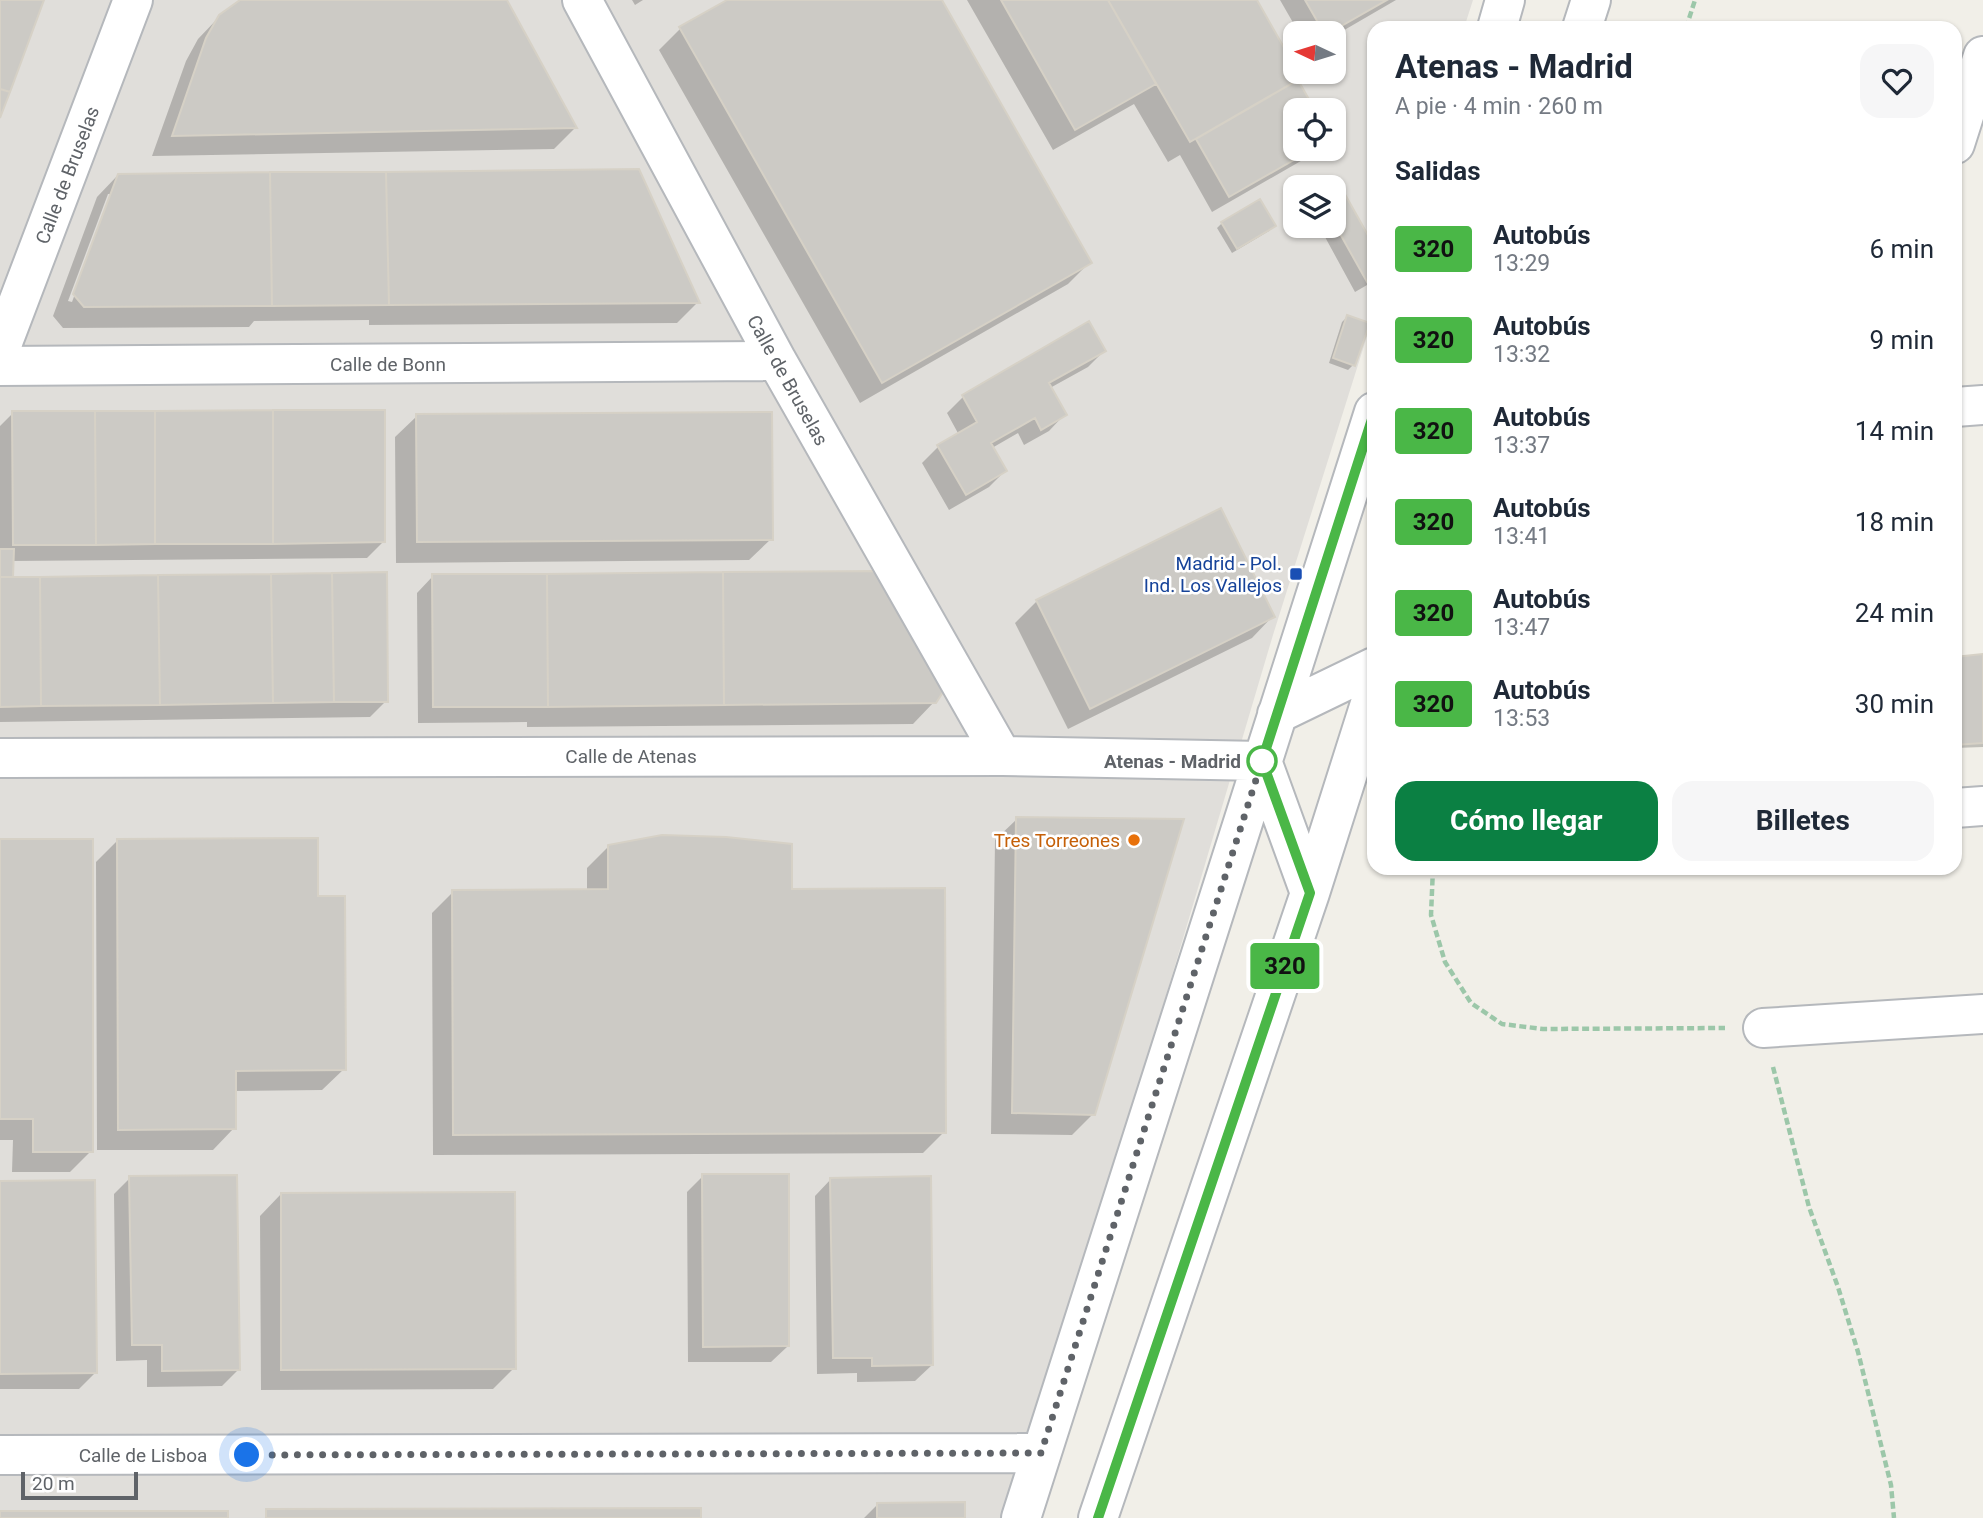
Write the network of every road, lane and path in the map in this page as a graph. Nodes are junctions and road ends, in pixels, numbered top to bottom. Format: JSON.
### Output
{"nodes":[{"id":1,"x":133,"y":0,"type":"edge"},
{"id":2,"x":582,"y":0,"type":"edge"},
{"id":3,"x":1506,"y":0,"type":"edge"},
{"id":4,"x":1591,"y":0,"type":"edge"},
{"id":5,"x":1695,"y":0,"type":"edge"},
{"id":6,"x":1499,"y":21,"type":"edge"},
{"id":7,"x":1584,"y":21,"type":"edge"},
{"id":8,"x":1688,"y":21,"type":"edge"},
{"id":9,"x":1983,"y":56,"type":"edge"},
{"id":10,"x":1962,"y":122,"type":"edge"},
{"id":11,"x":0,"y":350,"type":"edge"},
{"id":12,"x":777,"y":361,"type":"junction"},
{"id":13,"x":0,"y":366,"type":"edge"},
{"id":14,"x":1983,"y":405,"type":"edge"},
{"id":15,"x":1962,"y":406,"type":"edge"},
{"id":16,"x":1367,"y":434,"type":"edge"},
{"id":17,"x":1367,"y":670,"type":"edge"},
{"id":18,"x":1367,"y":713,"type":"edge"},
{"id":19,"x":1277,"y":714,"type":"junction"},
{"id":20,"x":1002,"y":756,"type":"junction"},
{"id":21,"x":0,"y":758,"type":"edge"},
{"id":22,"x":1262,"y":761,"type":"junction"},
{"id":23,"x":1983,"y":806,"type":"edge"},
{"id":24,"x":1962,"y":808,"type":"edge"},
{"id":25,"x":1433,"y":875,"type":"edge"},
{"id":26,"x":1310,"y":893,"type":"junction"},
{"id":27,"x":1983,"y":1014,"type":"edge"},
{"id":28,"x":1763,"y":1028,"type":"junction"},
{"id":29,"x":1041,"y":1453,"type":"junction"},
{"id":30,"x":0,"y":1455,"type":"edge"},
{"id":31,"x":1021,"y":1518,"type":"edge"},
{"id":32,"x":1098,"y":1518,"type":"edge"},
{"id":33,"x":1894,"y":1518,"type":"edge"}],
"edges":[{"from":1,"to":11,"type":"street","name":"Calle de Bruselas"},
{"from":2,"to":12,"type":"street","name":"Calle de Bruselas"},
{"from":3,"to":6,"type":"street"},
{"from":4,"to":7,"type":"street"},
{"from":5,"to":8,"type":"path"},
{"from":9,"to":10,"type":"street"},
{"from":12,"to":13,"type":"street","name":"Calle de Bonn"},
{"from":12,"to":20,"type":"street","name":"Calle de Bruselas"},
{"from":14,"to":15,"type":"street"},
{"from":16,"to":19,"type":"street"},
{"from":17,"to":19,"type":"street"},
{"from":18,"to":26,"type":"street"},
{"from":19,"to":22,"type":"street"},
{"from":20,"to":21,"type":"street","name":"Calle de Atenas"},
{"from":20,"to":22,"type":"street","name":"Calle de Atenas"},
{"from":22,"to":26,"type":"street"},
{"from":22,"to":29,"type":"street"},
{"from":23,"to":24,"type":"street"},
{"from":25,"to":28,"type":"path"},
{"from":26,"to":32,"type":"street"},
{"from":27,"to":28,"type":"street"},
{"from":28,"to":33,"type":"path"},
{"from":29,"to":30,"type":"street","name":"Calle de Lisboa"},
{"from":29,"to":31,"type":"street"}]}
